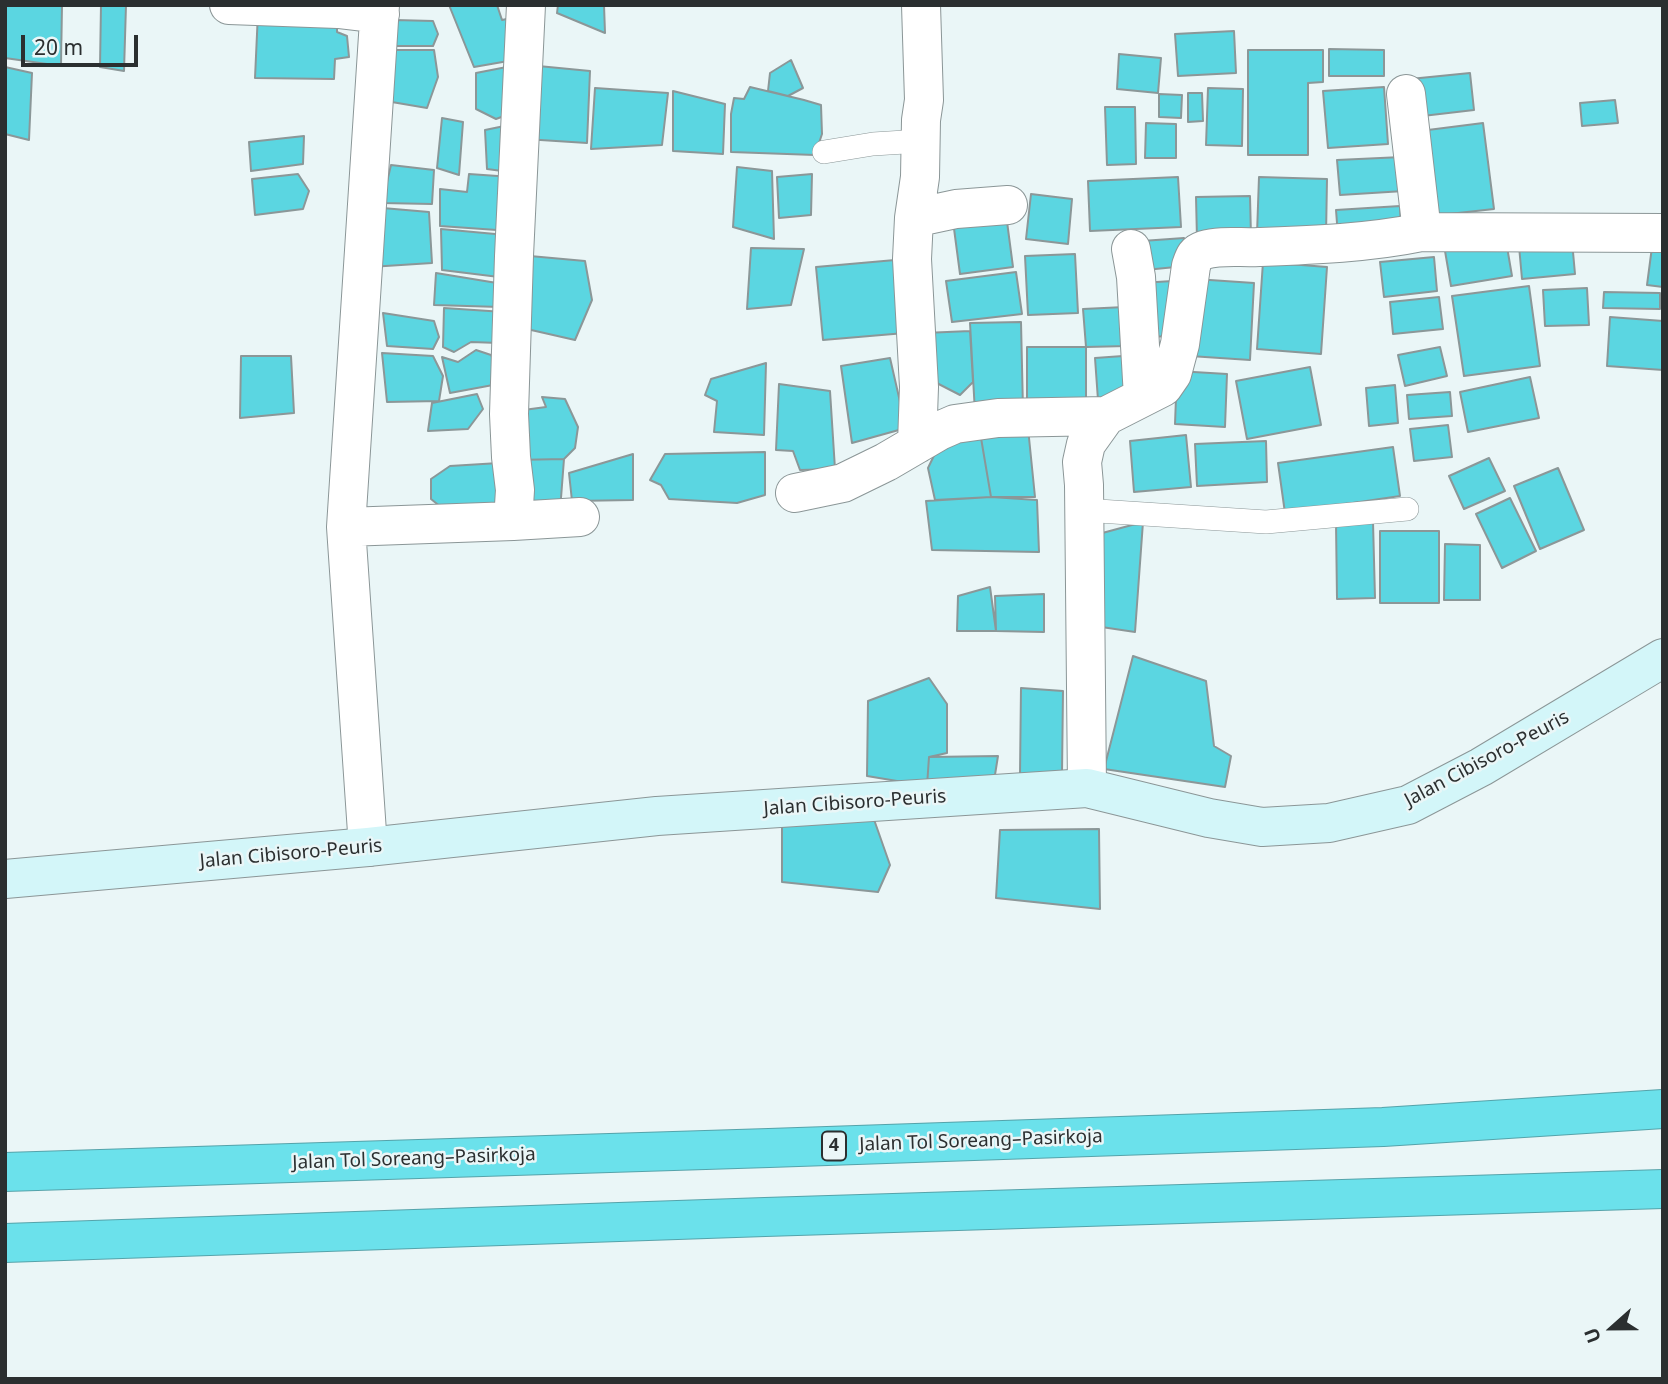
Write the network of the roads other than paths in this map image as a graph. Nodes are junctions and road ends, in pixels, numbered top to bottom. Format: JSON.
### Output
{"nodes":[{"id":1,"x":229,"y":5,"type":"edge"},
{"id":2,"x":526,"y":5,"type":"edge"},
{"id":3,"x":921,"y":5,"type":"edge"},
{"id":4,"x":380,"y":9,"type":"edge"},
{"id":5,"x":1406,"y":94,"type":"dead end"},
{"id":6,"x":921,"y":141,"type":"junction"},
{"id":7,"x":824,"y":152,"type":"dead end"},
{"id":8,"x":1008,"y":205,"type":"dead end"},
{"id":9,"x":914,"y":218,"type":"junction"},
{"id":10,"x":1422,"y":232,"type":"junction"},
{"id":11,"x":1663,"y":233,"type":"edge"},
{"id":12,"x":1131,"y":249,"type":"dead end"},
{"id":13,"x":1143,"y":397,"type":"junction"},
{"id":14,"x":1106,"y":416,"type":"junction"},
{"id":15,"x":916,"y":444,"type":"junction"},
{"id":16,"x":795,"y":493,"type":"dead end"},
{"id":17,"x":1407,"y":509,"type":"dead end"},
{"id":18,"x":1083,"y":510,"type":"junction"},
{"id":19,"x":580,"y":517,"type":"dead end"},
{"id":20,"x":513,"y":521,"type":"junction"},
{"id":21,"x":346,"y":527,"type":"junction"},
{"id":22,"x":1663,"y":658,"type":"edge"},
{"id":23,"x":1087,"y":788,"type":"junction"},
{"id":24,"x":368,"y":847,"type":"junction"},
{"id":25,"x":5,"y":879,"type":"edge"},
{"id":26,"x":1663,"y":1109,"type":"edge"},
{"id":27,"x":5,"y":1172,"type":"edge"},
{"id":28,"x":1663,"y":1189,"type":"edge"},
{"id":29,"x":5,"y":1242,"type":"edge"}],
"edges":[{"from":1,"to":4,"type":"street"},
{"from":2,"to":20,"type":"street"},
{"from":3,"to":6,"type":"street"},
{"from":4,"to":21,"type":"street"},
{"from":5,"to":10,"type":"street"},
{"from":6,"to":7,"type":"lane"},
{"from":6,"to":9,"type":"street"},
{"from":8,"to":9,"type":"street"},
{"from":9,"to":15,"type":"street"},
{"from":10,"to":11,"type":"street"},
{"from":10,"to":13,"type":"street"},
{"from":12,"to":13,"type":"street"},
{"from":13,"to":14,"type":"street"},
{"from":14,"to":15,"type":"street"},
{"from":14,"to":18,"type":"street"},
{"from":15,"to":16,"type":"street"},
{"from":17,"to":18,"type":"lane"},
{"from":18,"to":23,"type":"street"},
{"from":19,"to":20,"type":"street"},
{"from":20,"to":21,"type":"street"},
{"from":21,"to":24,"type":"street"},
{"from":22,"to":23,"type":"street","name":"Jalan Cibisoro-Peuris"},
{"from":23,"to":24,"type":"street","name":"Jalan Cibisoro-Peuris"},
{"from":24,"to":25,"type":"street","name":"Jalan Cibisoro-Peuris"},
{"from":26,"to":27,"type":"highway","name":"Jalan Tol Soreang–Pasirkoja","number":"4"},
{"from":28,"to":29,"type":"highway"}]}
